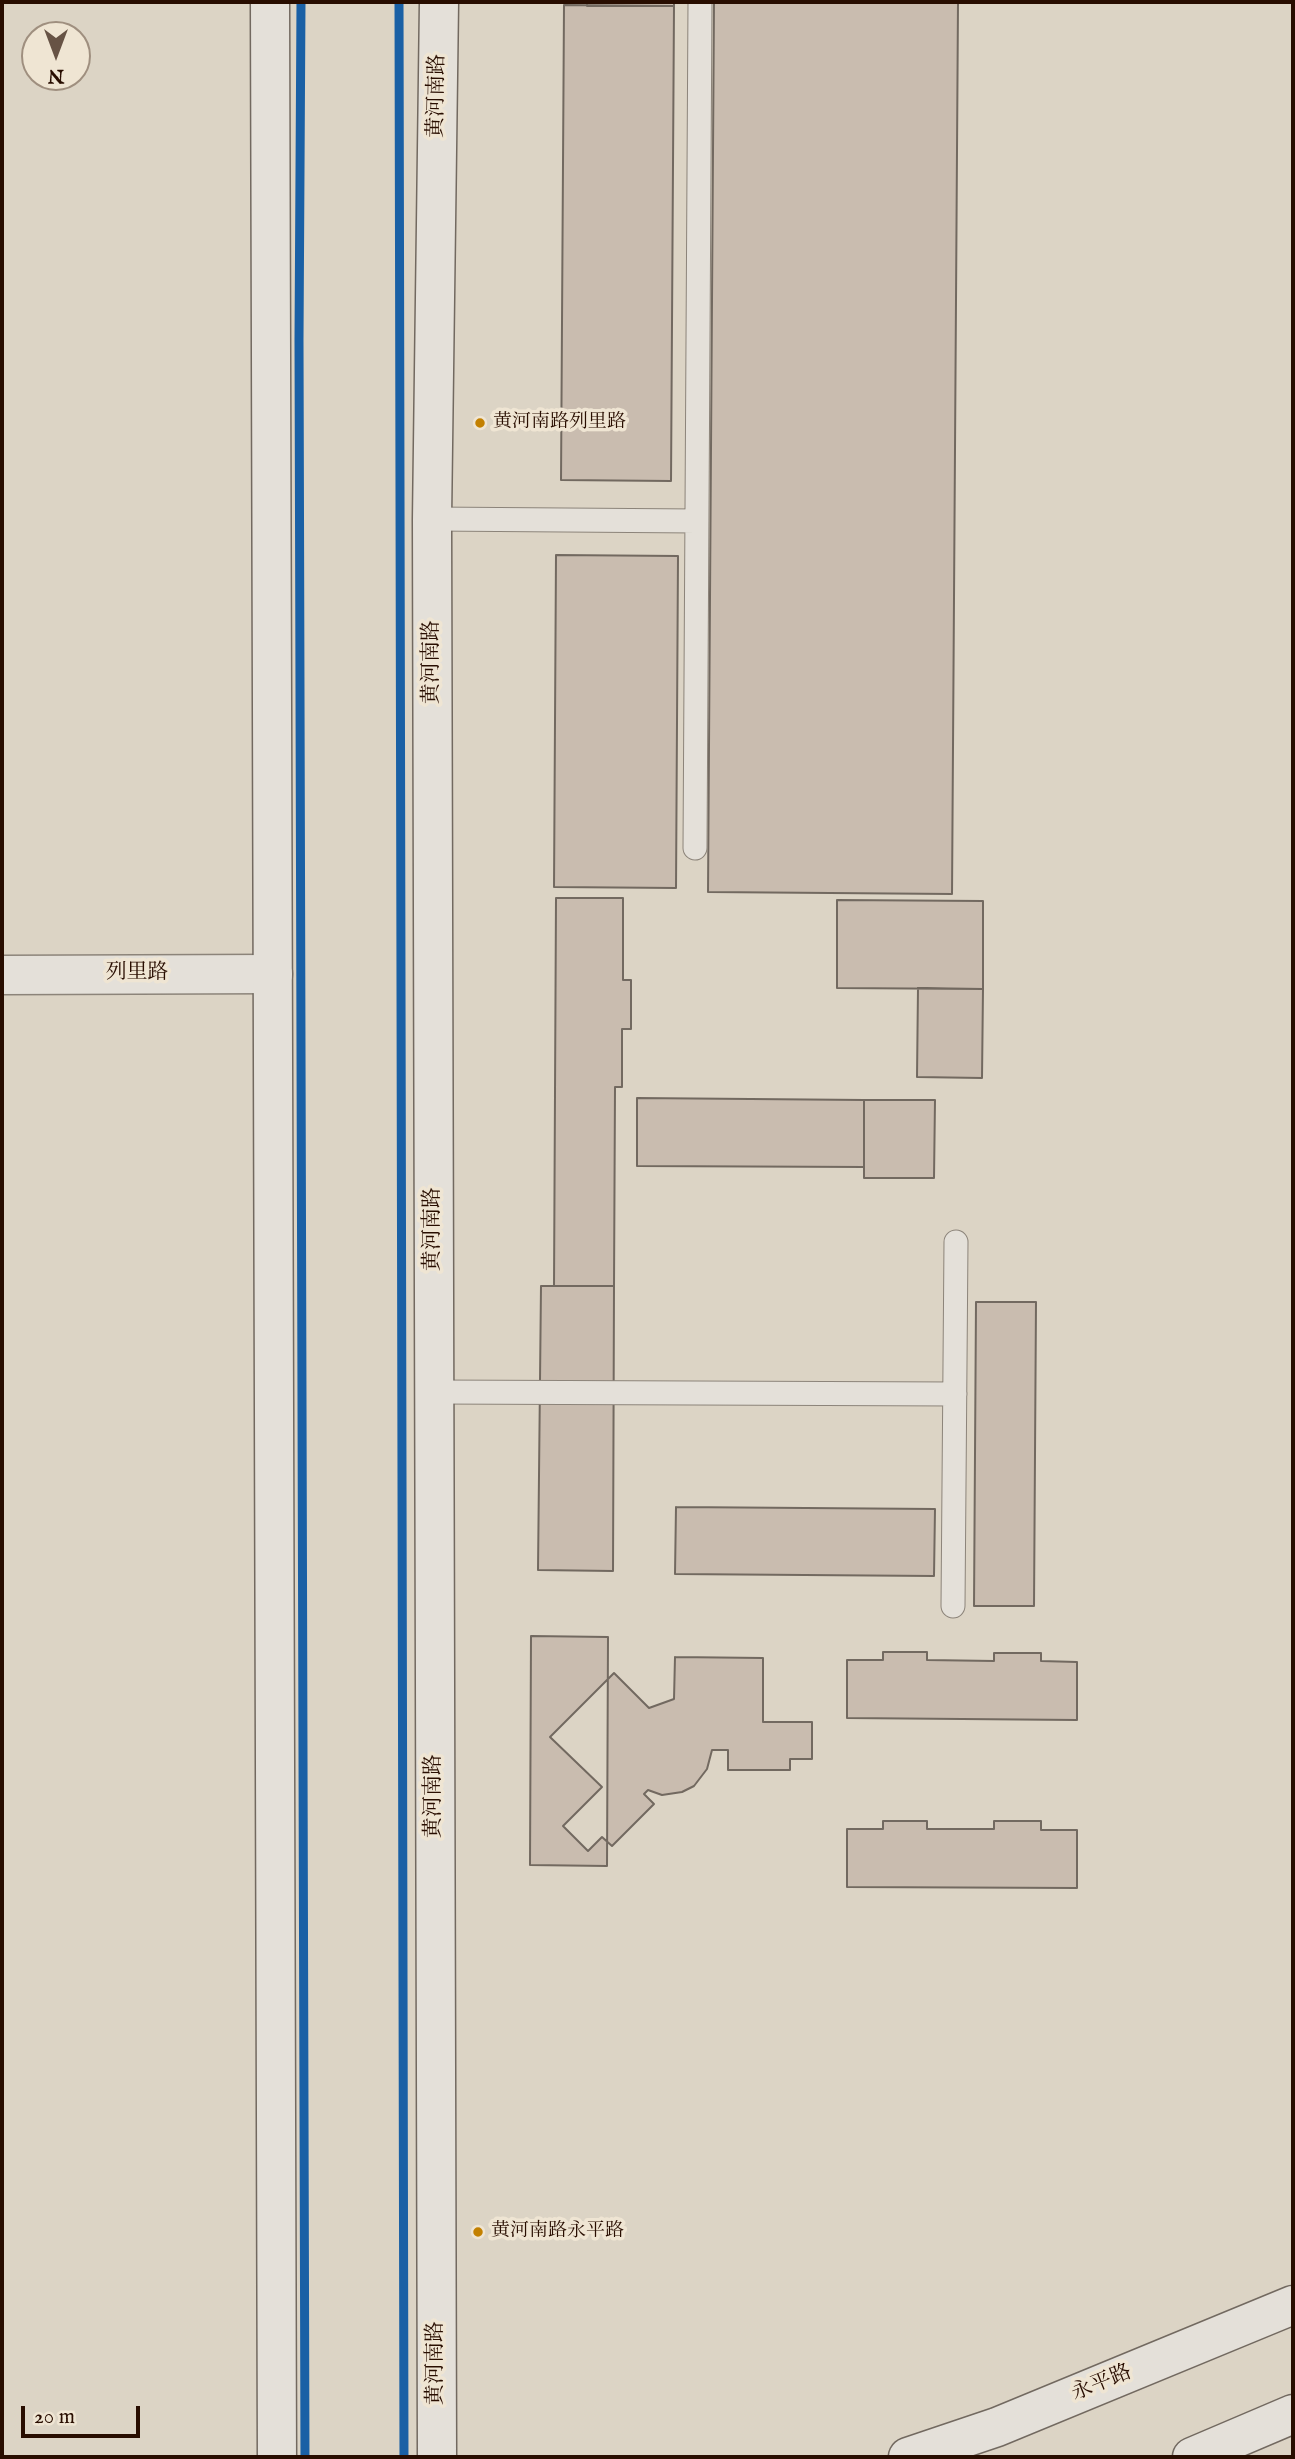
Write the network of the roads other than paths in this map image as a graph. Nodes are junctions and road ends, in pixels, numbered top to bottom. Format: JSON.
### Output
{"nodes":[{"id":1,"x":270,"y":2,"type":"edge"},
{"id":2,"x":439,"y":2,"type":"edge"},
{"id":3,"x":700,"y":2,"type":"edge"},
{"id":4,"x":432,"y":519,"type":"junction"},
{"id":5,"x":697,"y":521,"type":"junction"},
{"id":6,"x":695,"y":848,"type":"dead end"},
{"id":7,"x":273,"y":974,"type":"junction"},
{"id":8,"x":2,"y":975,"type":"edge"},
{"id":9,"x":956,"y":1242,"type":"dead end"},
{"id":10,"x":434,"y":1392,"type":"junction"},
{"id":11,"x":955,"y":1394,"type":"junction"},
{"id":12,"x":953,"y":1605,"type":"dead end"},
{"id":13,"x":1293,"y":2305,"type":"edge"},
{"id":14,"x":1293,"y":2414,"type":"edge"},
{"id":15,"x":277,"y":2457,"type":"edge"},
{"id":16,"x":437,"y":2457,"type":"edge"},
{"id":17,"x":908,"y":2457,"type":"edge"},
{"id":18,"x":1192,"y":2457,"type":"edge"}],
"edges":[{"from":1,"to":7,"type":"main road"},
{"from":2,"to":4,"type":"main road","name":"黄河南路"},
{"from":3,"to":5,"type":"lane"},
{"from":4,"to":5,"type":"lane"},
{"from":4,"to":10,"type":"main road","name":"黄河南路"},
{"from":5,"to":6,"type":"lane"},
{"from":7,"to":8,"type":"main road","name":"列里路"},
{"from":7,"to":15,"type":"main road"},
{"from":9,"to":11,"type":"lane"},
{"from":10,"to":11,"type":"lane"},
{"from":10,"to":16,"type":"main road","name":"黄河南路"},
{"from":11,"to":12,"type":"lane"},
{"from":13,"to":17,"type":"main road","name":"永平路"},
{"from":14,"to":18,"type":"main road"}]}
